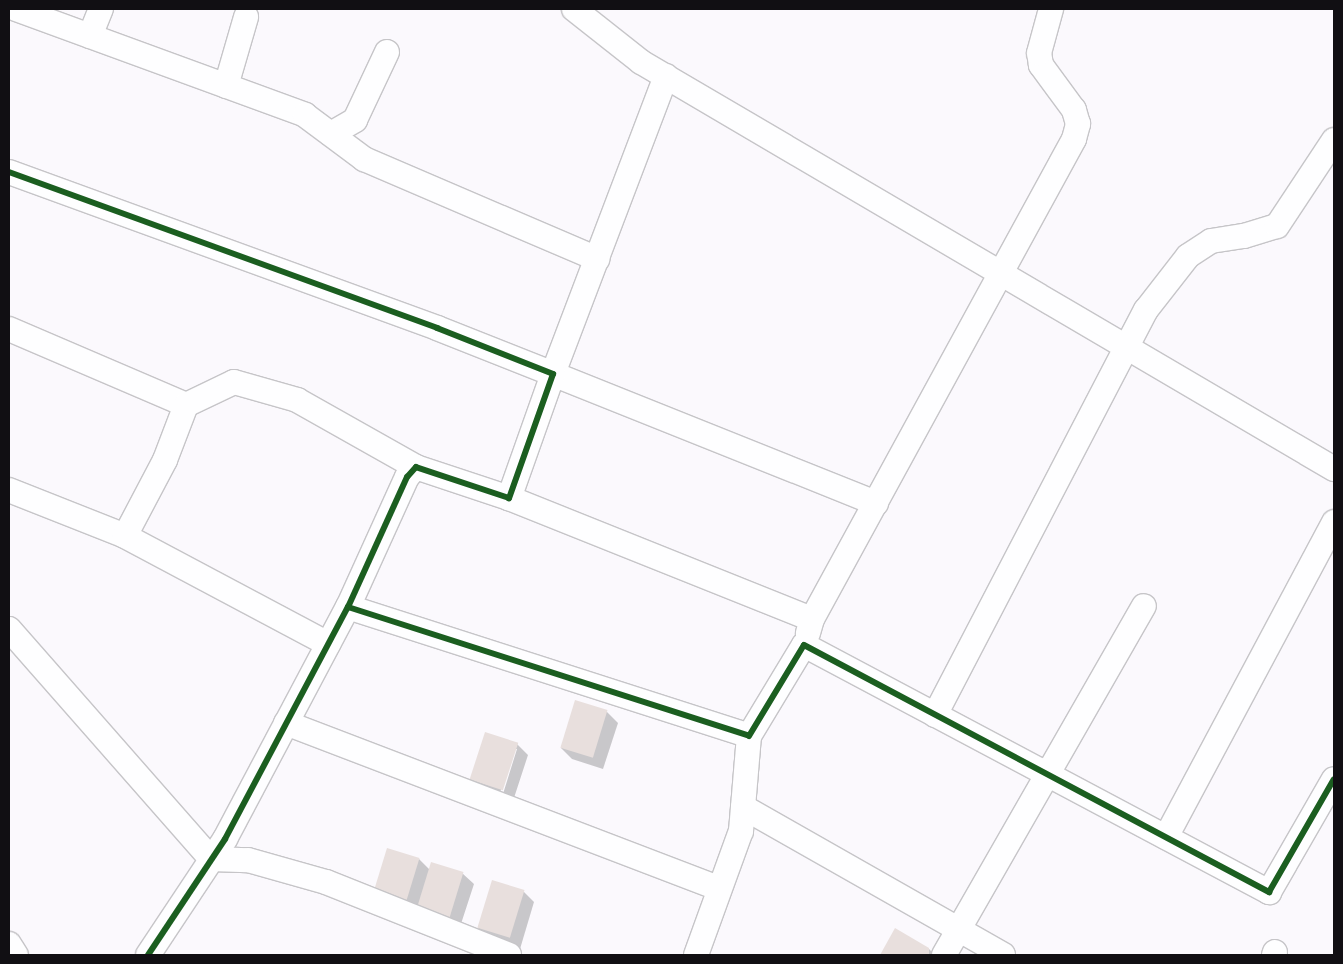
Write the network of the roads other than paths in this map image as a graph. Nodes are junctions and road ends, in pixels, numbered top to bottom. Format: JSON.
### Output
{"nodes":[{"id":1,"x":16,"y":9,"type":"edge"},
{"id":2,"x":102,"y":9,"type":"edge"},
{"id":3,"x":574,"y":9,"type":"edge"},
{"id":4,"x":1051,"y":9,"type":"edge"},
{"id":5,"x":246,"y":17,"type":"dead end"},
{"id":6,"x":90,"y":36,"type":"junction"},
{"id":7,"x":387,"y":52,"type":"dead end"},
{"id":8,"x":666,"y":76,"type":"junction"},
{"id":9,"x":226,"y":86,"type":"junction"},
{"id":10,"x":331,"y":134,"type":"junction"},
{"id":11,"x":1334,"y":140,"type":"edge"},
{"id":12,"x":9,"y":172,"type":"edge"},
{"id":13,"x":597,"y":259,"type":"junction"},
{"id":14,"x":1001,"y":273,"type":"junction"},
{"id":15,"x":9,"y":329,"type":"edge"},
{"id":16,"x":1125,"y":346,"type":"junction"},
{"id":17,"x":553,"y":374,"type":"junction"},
{"id":18,"x":186,"y":405,"type":"junction"},
{"id":19,"x":416,"y":467,"type":"junction"},
{"id":20,"x":1334,"y":469,"type":"edge"},
{"id":21,"x":9,"y":490,"type":"edge"},
{"id":22,"x":509,"y":498,"type":"junction"},
{"id":23,"x":876,"y":503,"type":"junction"},
{"id":24,"x":1334,"y":522,"type":"edge"},
{"id":25,"x":125,"y":536,"type":"junction"},
{"id":26,"x":1144,"y":606,"type":"dead end"},
{"id":27,"x":348,"y":607,"type":"junction"},
{"id":28,"x":812,"y":619,"type":"junction"},
{"id":29,"x":9,"y":629,"type":"edge"},
{"id":30,"x":328,"y":644,"type":"junction"},
{"id":31,"x":804,"y":645,"type":"junction"},
{"id":32,"x":934,"y":714,"type":"junction"},
{"id":33,"x":286,"y":723,"type":"junction"},
{"id":34,"x":749,"y":736,"type":"junction"},
{"id":35,"x":1049,"y":776,"type":"junction"},
{"id":36,"x":1334,"y":779,"type":"edge"},
{"id":37,"x":743,"y":807,"type":"junction"},
{"id":38,"x":1166,"y":837,"type":"junction"},
{"id":39,"x":211,"y":859,"type":"junction"},
{"id":40,"x":719,"y":888,"type":"junction"},
{"id":41,"x":959,"y":930,"type":"junction"},
{"id":42,"x":9,"y":944,"type":"edge"},
{"id":43,"x":16,"y":955,"type":"edge"},
{"id":44,"x":148,"y":955,"type":"edge"},
{"id":45,"x":509,"y":955,"type":"edge"},
{"id":46,"x":696,"y":955,"type":"edge"},
{"id":47,"x":944,"y":955,"type":"edge"},
{"id":48,"x":1003,"y":955,"type":"edge"}],
"edges":[{"from":1,"to":6,"type":"street"},
{"from":2,"to":6,"type":"street"},
{"from":3,"to":8,"type":"street"},
{"from":4,"to":14,"type":"street"},
{"from":5,"to":9,"type":"street"},
{"from":6,"to":9,"type":"street"},
{"from":7,"to":10,"type":"street"},
{"from":8,"to":13,"type":"street"},
{"from":8,"to":14,"type":"street"},
{"from":9,"to":10,"type":"street"},
{"from":10,"to":13,"type":"street"},
{"from":11,"to":16,"type":"street"},
{"from":12,"to":17,"type":"street"},
{"from":13,"to":17,"type":"street"},
{"from":14,"to":16,"type":"street"},
{"from":14,"to":23,"type":"street"},
{"from":15,"to":18,"type":"street"},
{"from":16,"to":20,"type":"street"},
{"from":16,"to":32,"type":"street"},
{"from":17,"to":22,"type":"street"},
{"from":17,"to":23,"type":"street"},
{"from":18,"to":19,"type":"street"},
{"from":18,"to":25,"type":"street"},
{"from":19,"to":22,"type":"street"},
{"from":19,"to":27,"type":"street"},
{"from":21,"to":25,"type":"street"},
{"from":22,"to":28,"type":"street"},
{"from":23,"to":28,"type":"street"},
{"from":24,"to":38,"type":"street"},
{"from":25,"to":30,"type":"street"},
{"from":26,"to":35,"type":"street"},
{"from":27,"to":30,"type":"street"},
{"from":27,"to":34,"type":"street"},
{"from":28,"to":31,"type":"street"},
{"from":29,"to":39,"type":"street"},
{"from":30,"to":33,"type":"street"},
{"from":31,"to":32,"type":"street"},
{"from":31,"to":34,"type":"street"},
{"from":32,"to":35,"type":"street"},
{"from":33,"to":39,"type":"street"},
{"from":33,"to":40,"type":"street"},
{"from":34,"to":37,"type":"street"},
{"from":35,"to":38,"type":"street"},
{"from":35,"to":41,"type":"street"},
{"from":36,"to":38,"type":"street"},
{"from":37,"to":40,"type":"street"},
{"from":37,"to":41,"type":"street"},
{"from":39,"to":44,"type":"street"},
{"from":39,"to":45,"type":"street"},
{"from":40,"to":46,"type":"street"},
{"from":41,"to":47,"type":"street"},
{"from":41,"to":48,"type":"street"},
{"from":42,"to":43,"type":"street"}]}
